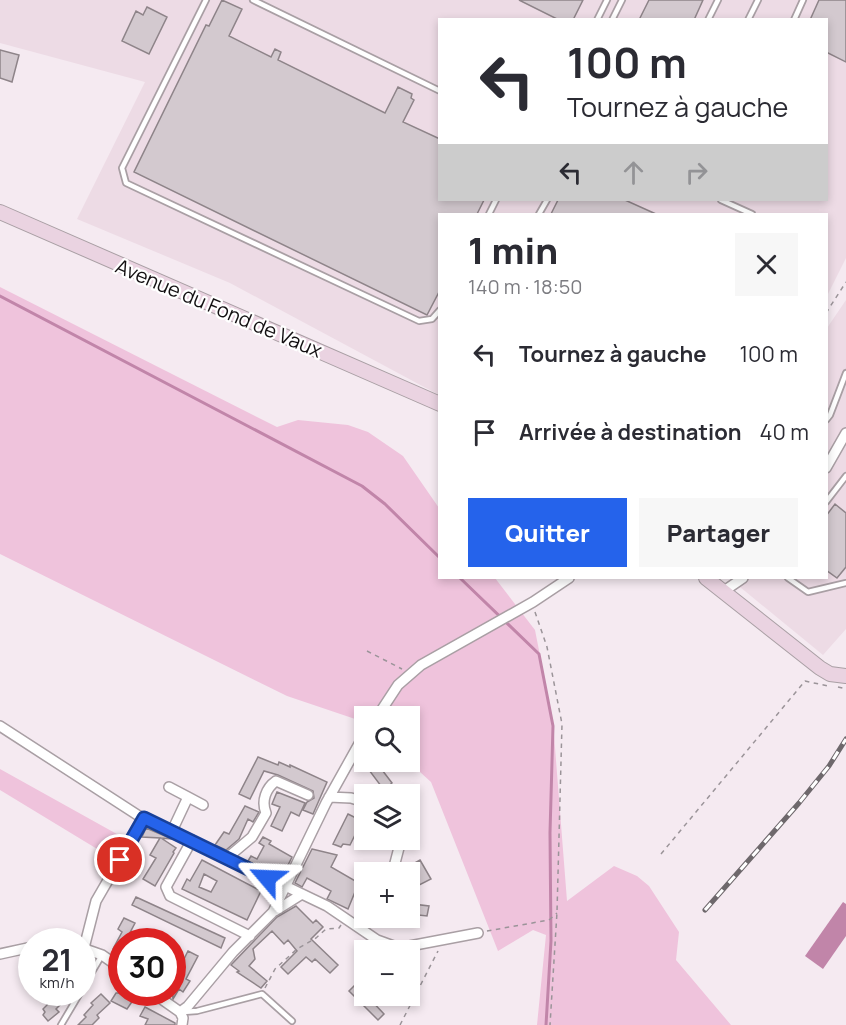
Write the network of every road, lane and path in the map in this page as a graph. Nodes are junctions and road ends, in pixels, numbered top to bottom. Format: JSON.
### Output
{"nodes":[{"id":1,"x":207,"y":0,"type":"edge"},
{"id":2,"x":253,"y":0,"type":"edge"},
{"id":3,"x":607,"y":0,"type":"edge"},
{"id":4,"x":622,"y":0,"type":"edge"},
{"id":5,"x":718,"y":0,"type":"edge"},
{"id":6,"x":758,"y":0,"type":"edge"},
{"id":7,"x":803,"y":0,"type":"edge"},
{"id":8,"x":598,"y":18,"type":"edge"},
{"id":9,"x":613,"y":18,"type":"edge"},
{"id":10,"x":709,"y":18,"type":"edge"},
{"id":11,"x":749,"y":18,"type":"edge"},
{"id":12,"x":795,"y":18,"type":"edge"},
{"id":13,"x":438,"y":90,"type":"edge"},
{"id":14,"x":723,"y":201,"type":"edge"},
{"id":15,"x":0,"y":212,"type":"edge"},
{"id":16,"x":750,"y":213,"type":"edge"},
{"id":17,"x":846,"y":282,"type":"edge"},
{"id":18,"x":828,"y":310,"type":"edge"},
{"id":19,"x":438,"y":312,"type":"edge"},
{"id":20,"x":846,"y":373,"type":"edge"},
{"id":21,"x":438,"y":403,"type":"edge"},
{"id":22,"x":828,"y":415,"type":"edge"},
{"id":23,"x":845,"y":437,"type":"edge"},
{"id":24,"x":828,"y":463,"type":"edge"},
{"id":25,"x":846,"y":476,"type":"edge"},
{"id":26,"x":828,"y":499,"type":"edge"},
{"id":27,"x":568,"y":579,"type":"edge"},
{"id":28,"x":707,"y":579,"type":"edge"},
{"id":29,"x":742,"y":579,"type":"edge"},
{"id":30,"x":789,"y":579,"type":"edge"},
{"id":31,"x":846,"y":583,"type":"edge"},
{"id":32,"x":724,"y":591,"type":"junction"},
{"id":33,"x":533,"y":602,"type":"junction"},
{"id":34,"x":367,"y":651,"type":"dead end"},
{"id":35,"x":410,"y":674,"type":"junction"},
{"id":36,"x":845,"y":681,"type":"edge"},
{"id":37,"x":384,"y":706,"type":"edge"},
{"id":38,"x":0,"y":726,"type":"edge"},
{"id":39,"x":354,"y":753,"type":"edge"},
{"id":40,"x":169,"y":787,"type":"dead end"},
{"id":41,"x":308,"y":795,"type":"dead end"},
{"id":42,"x":189,"y":797,"type":"junction"},
{"id":43,"x":329,"y":797,"type":"junction"},
{"id":44,"x":354,"y":799,"type":"edge"},
{"id":45,"x":204,"y":806,"type":"dead end"},
{"id":46,"x":144,"y":818,"type":"junction"},
{"id":47,"x":172,"y":831,"type":"junction"},
{"id":48,"x":192,"y":840,"type":"junction"},
{"id":49,"x":661,"y":854,"type":"dead end"},
{"id":50,"x":227,"y":858,"type":"junction"},
{"id":51,"x":286,"y":887,"type":"junction"},
{"id":52,"x":302,"y":894,"type":"junction"},
{"id":53,"x":273,"y":912,"type":"junction"},
{"id":54,"x":557,"y":912,"type":"junction"},
{"id":55,"x":89,"y":928,"type":"edge"},
{"id":56,"x":339,"y":928,"type":"dead end"},
{"id":57,"x":478,"y":933,"type":"joint"},
{"id":58,"x":250,"y":936,"type":"junction"},
{"id":59,"x":444,"y":940,"type":"junction"},
{"id":60,"x":18,"y":950,"type":"edge"},
{"id":61,"x":96,"y":953,"type":"edge"},
{"id":62,"x":0,"y":954,"type":"edge"},
{"id":63,"x":102,"y":955,"type":"junction"},
{"id":64,"x":108,"y":959,"type":"edge"},
{"id":65,"x":96,"y":965,"type":"edge"},
{"id":66,"x":262,"y":994,"type":"junction"},
{"id":67,"x":72,"y":1006,"type":"edge"},
{"id":68,"x":171,"y":1006,"type":"edge"},
{"id":69,"x":180,"y":1012,"type":"junction"},
{"id":70,"x":292,"y":1020,"type":"dead end"},
{"id":71,"x":61,"y":1025,"type":"edge"},
{"id":72,"x":182,"y":1025,"type":"edge"},
{"id":73,"x":400,"y":1025,"type":"edge"},
{"id":74,"x":550,"y":1025,"type":"edge"}],
"edges":[{"from":1,"to":19,"type":"lane"},
{"from":2,"to":13,"type":"lane"},
{"from":3,"to":8,"type":"lane"},
{"from":4,"to":9,"type":"lane"},
{"from":5,"to":10,"type":"lane"},
{"from":6,"to":11,"type":"lane"},
{"from":7,"to":12,"type":"lane"},
{"from":14,"to":16,"type":"lane"},
{"from":15,"to":21,"type":"street","name":"Avenue du Fond de Vaux"},
{"from":17,"to":18,"type":"path"},
{"from":20,"to":22,"type":"lane"},
{"from":23,"to":24,"type":"street"},
{"from":25,"to":26,"type":"lane"},
{"from":27,"to":33,"type":"street"},
{"from":28,"to":32,"type":"street"},
{"from":29,"to":32,"type":"street"},
{"from":30,"to":31,"type":"lane"},
{"from":32,"to":36,"type":"street"},
{"from":33,"to":35,"type":"street"},
{"from":33,"to":54,"type":"path"},
{"from":34,"to":35,"type":"path"},
{"from":35,"to":37,"type":"street"},
{"from":36,"to":49,"type":"path"},
{"from":38,"to":46,"type":"street"},
{"from":39,"to":43,"type":"street"},
{"from":40,"to":42,"type":"street"},
{"from":41,"to":50,"type":"street"},
{"from":42,"to":45,"type":"street"},
{"from":42,"to":47,"type":"street"},
{"from":43,"to":44,"type":"street"},
{"from":43,"to":51,"type":"street"},
{"from":46,"to":47,"type":"street"},
{"from":46,"to":55,"type":"street"},
{"from":47,"to":48,"type":"street"},
{"from":48,"to":50,"type":"street"},
{"from":48,"to":58,"type":"street"},
{"from":50,"to":51,"type":"street"},
{"from":51,"to":52,"type":"street"},
{"from":51,"to":53,"type":"street"},
{"from":52,"to":53,"type":"street"},
{"from":52,"to":59,"type":"street"},
{"from":53,"to":58,"type":"street"},
{"from":54,"to":57,"type":"path"},
{"from":54,"to":74,"type":"path"},
{"from":56,"to":66,"type":"path"},
{"from":57,"to":59,"type":"street"},
{"from":58,"to":69,"type":"street"},
{"from":59,"to":73,"type":"path"},
{"from":60,"to":62,"type":"street"},
{"from":61,"to":63,"type":"street"},
{"from":63,"to":64,"type":"street"},
{"from":63,"to":65,"type":"lane"},
{"from":66,"to":69,"type":"lane"},
{"from":66,"to":70,"type":"lane"},
{"from":67,"to":71,"type":"lane"},
{"from":68,"to":69,"type":"street"},
{"from":69,"to":72,"type":"street"}]}
